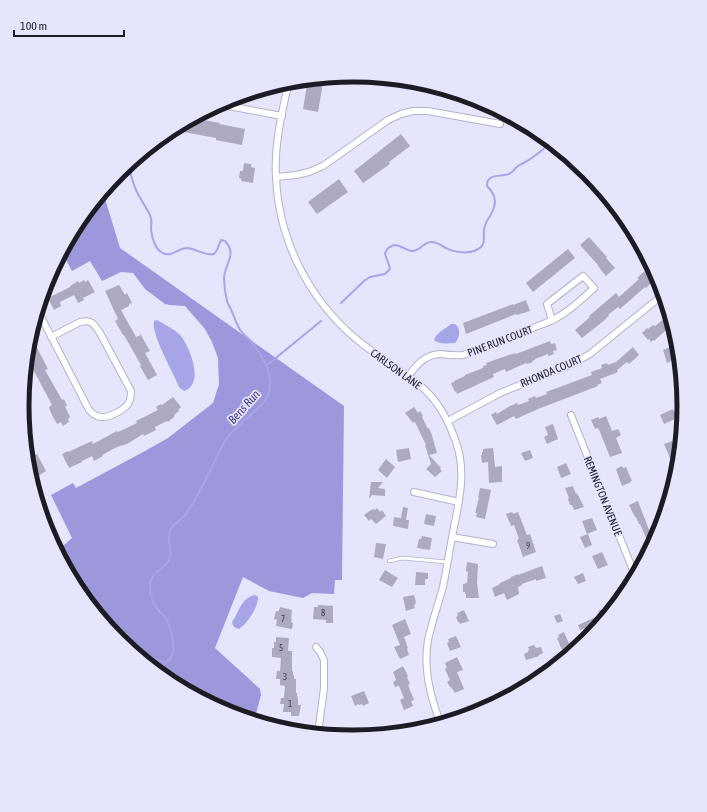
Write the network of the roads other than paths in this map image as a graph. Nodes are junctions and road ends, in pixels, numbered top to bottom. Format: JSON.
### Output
{"nodes":[{"id":1,"x":287,"y":89,"type":"edge"},
{"id":2,"x":232,"y":105,"type":"edge"},
{"id":3,"x":282,"y":116,"type":"junction"},
{"id":4,"x":500,"y":124,"type":"dead end"},
{"id":5,"x":276,"y":177,"type":"junction"},
{"id":6,"x":659,"y":298,"type":"edge"},
{"id":7,"x":41,"y":318,"type":"edge"},
{"id":8,"x":552,"y":320,"type":"junction"},
{"id":9,"x":51,"y":337,"type":"junction"},
{"id":10,"x":408,"y":376,"type":"junction"},
{"id":11,"x":571,"y":415,"type":"dead end"},
{"id":12,"x":448,"y":421,"type":"junction"},
{"id":13,"x":414,"y":492,"type":"dead end"},
{"id":14,"x":460,"y":502,"type":"junction"},
{"id":15,"x":452,"y":537,"type":"junction"},
{"id":16,"x":493,"y":544,"type":"dead end"},
{"id":17,"x":389,"y":561,"type":"dead end"},
{"id":18,"x":448,"y":562,"type":"junction"},
{"id":19,"x":633,"y":571,"type":"edge"},
{"id":20,"x":316,"y":647,"type":"dead end"},
{"id":21,"x":439,"y":718,"type":"edge"},
{"id":22,"x":319,"y":729,"type":"edge"}],
"edges":[{"from":1,"to":3,"type":"street","name":"CARLSON LANE"},
{"from":2,"to":3,"type":"street"},
{"from":3,"to":5,"type":"street","name":"CARLSON LANE"},
{"from":4,"to":5,"type":"street"},
{"from":5,"to":10,"type":"street","name":"CARLSON LANE"},
{"from":6,"to":12,"type":"street","name":"RHONDA COURT"},
{"from":7,"to":9,"type":"street"},
{"from":8,"to":8,"type":"street","name":"PINE RUN COURT"},
{"from":8,"to":10,"type":"street","name":"PINE RUN COURT"},
{"from":9,"to":9,"type":"street"},
{"from":10,"to":12,"type":"street","name":"CARLSON LANE"},
{"from":11,"to":19,"type":"street","name":"REMINGTON AVENUE"},
{"from":12,"to":14,"type":"street","name":"CARLSON LANE"},
{"from":13,"to":14,"type":"street"},
{"from":14,"to":15,"type":"street","name":"CARLSON LANE"},
{"from":15,"to":16,"type":"street"},
{"from":15,"to":18,"type":"street","name":"CARLSON LANE"},
{"from":17,"to":18,"type":"lane"},
{"from":18,"to":21,"type":"street","name":"CARLSON LANE"},
{"from":20,"to":22,"type":"street"}]}
